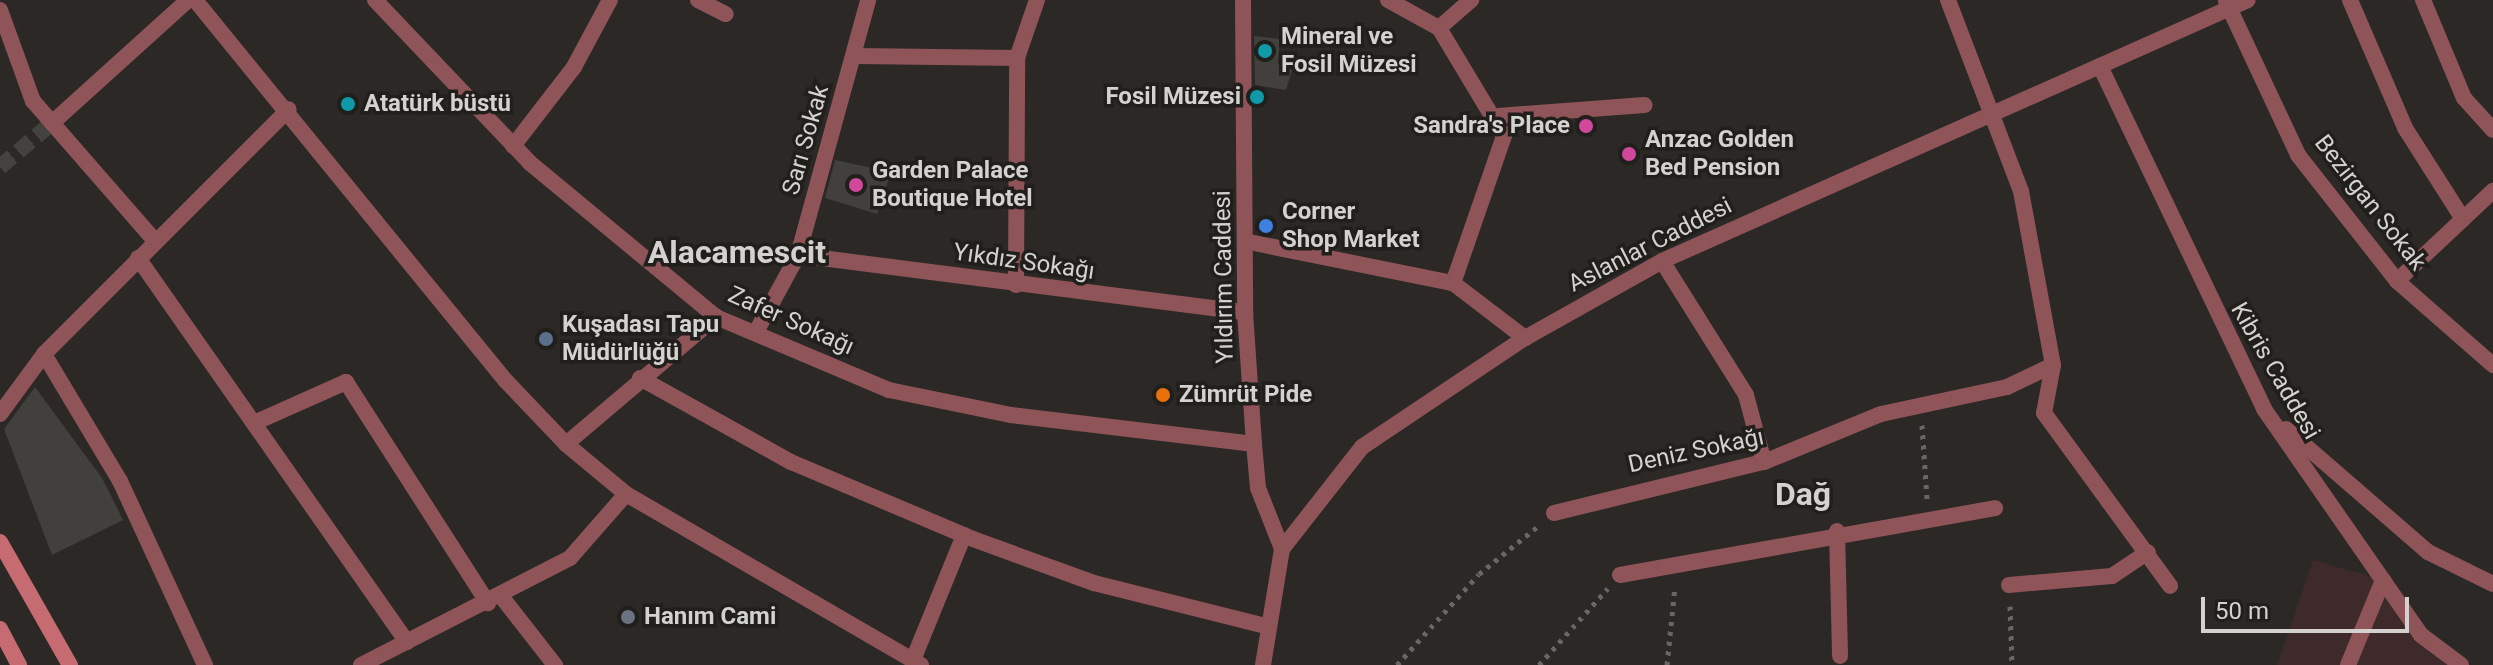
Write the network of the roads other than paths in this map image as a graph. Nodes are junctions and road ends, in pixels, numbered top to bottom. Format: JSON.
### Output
{"nodes":[{"id":1,"x":188,"y":0,"type":"edge"},
{"id":2,"x":195,"y":0,"type":"edge"},
{"id":3,"x":375,"y":0,"type":"edge"},
{"id":4,"x":610,"y":0,"type":"edge"},
{"id":5,"x":698,"y":0,"type":"edge"},
{"id":6,"x":868,"y":0,"type":"edge"},
{"id":7,"x":1037,"y":0,"type":"edge"},
{"id":8,"x":1243,"y":0,"type":"edge"},
{"id":9,"x":1388,"y":0,"type":"edge"},
{"id":10,"x":1471,"y":0,"type":"edge"},
{"id":11,"x":1948,"y":0,"type":"edge"},
{"id":12,"x":2248,"y":0,"type":"edge"},
{"id":13,"x":2350,"y":0,"type":"edge"},
{"id":14,"x":2423,"y":0,"type":"edge"},
{"id":15,"x":2227,"y":5,"type":"edge"},
{"id":16,"x":0,"y":10,"type":"edge"},
{"id":17,"x":726,"y":14,"type":"dead end"},
{"id":18,"x":1439,"y":28,"type":"junction"},
{"id":19,"x":856,"y":56,"type":"junction"},
{"id":20,"x":1017,"y":58,"type":"junction"},
{"id":21,"x":2100,"y":66,"type":"junction"},
{"id":22,"x":1645,"y":105,"type":"dead end"},
{"id":23,"x":1994,"y":108,"type":"junction"},
{"id":24,"x":289,"y":109,"type":"junction"},
{"id":25,"x":1498,"y":116,"type":"junction"},
{"id":26,"x":52,"y":123,"type":"junction"},
{"id":27,"x":2493,"y":130,"type":"edge"},
{"id":28,"x":513,"y":146,"type":"junction"},
{"id":29,"x":2493,"y":191,"type":"edge"},
{"id":30,"x":2463,"y":219,"type":"junction"},
{"id":31,"x":155,"y":241,"type":"junction"},
{"id":32,"x":1249,"y":242,"type":"junction"},
{"id":33,"x":798,"y":255,"type":"junction"},
{"id":34,"x":138,"y":258,"type":"junction"},
{"id":35,"x":1662,"y":261,"type":"junction"},
{"id":36,"x":2397,"y":281,"type":"junction"},
{"id":37,"x":1453,"y":283,"type":"junction"},
{"id":38,"x":1016,"y":285,"type":"junction"},
{"id":39,"x":1245,"y":312,"type":"junction"},
{"id":40,"x":716,"y":317,"type":"junction"},
{"id":41,"x":756,"y":332,"type":"junction"},
{"id":42,"x":1525,"y":338,"type":"junction"},
{"id":43,"x":44,"y":354,"type":"junction"},
{"id":44,"x":2053,"y":365,"type":"junction"},
{"id":45,"x":2493,"y":365,"type":"edge"},
{"id":46,"x":640,"y":378,"type":"junction"},
{"id":47,"x":2264,"y":409,"type":"junction"},
{"id":48,"x":0,"y":414,"type":"edge"},
{"id":49,"x":254,"y":423,"type":"junction"},
{"id":50,"x":566,"y":444,"type":"junction"},
{"id":51,"x":1254,"y":444,"type":"junction"},
{"id":52,"x":1764,"y":462,"type":"junction"},
{"id":53,"x":626,"y":494,"type":"junction"},
{"id":54,"x":1995,"y":508,"type":"dead end"},
{"id":55,"x":1554,"y":513,"type":"road end"},
{"id":56,"x":1837,"y":531,"type":"junction"},
{"id":57,"x":964,"y":535,"type":"junction"},
{"id":58,"x":0,"y":542,"type":"edge"},
{"id":59,"x":1282,"y":549,"type":"junction"},
{"id":60,"x":2148,"y":552,"type":"junction"},
{"id":61,"x":1620,"y":575,"type":"road end"},
{"id":62,"x":2383,"y":580,"type":"junction"},
{"id":63,"x":2493,"y":584,"type":"edge"},
{"id":64,"x":2009,"y":585,"type":"road end"},
{"id":65,"x":2170,"y":586,"type":"dead end"},
{"id":66,"x":495,"y":599,"type":"junction"},
{"id":67,"x":1269,"y":627,"type":"junction"},
{"id":68,"x":0,"y":629,"type":"edge"},
{"id":69,"x":407,"y":642,"type":"junction"},
{"id":70,"x":1840,"y":656,"type":"dead end"},
{"id":71,"x":917,"y":663,"type":"edge"},
{"id":72,"x":19,"y":665,"type":"edge"},
{"id":73,"x":70,"y":665,"type":"edge"},
{"id":74,"x":205,"y":665,"type":"edge"},
{"id":75,"x":361,"y":665,"type":"edge"},
{"id":76,"x":555,"y":665,"type":"edge"},
{"id":77,"x":1263,"y":665,"type":"edge"},
{"id":78,"x":2348,"y":665,"type":"edge"},
{"id":79,"x":2461,"y":665,"type":"edge"}],
"edges":[{"from":1,"to":26,"type":"street"},
{"from":2,"to":24,"type":"street"},
{"from":3,"to":28,"type":"street","name":"Zafer Sokağı"},
{"from":4,"to":28,"type":"street"},
{"from":5,"to":17,"type":"street"},
{"from":6,"to":19,"type":"street","name":"Sarı Sokak"},
{"from":7,"to":20,"type":"street"},
{"from":8,"to":32,"type":"street","name":"Yıldırım Caddesi"},
{"from":9,"to":18,"type":"street"},
{"from":10,"to":18,"type":"street"},
{"from":11,"to":23,"type":"street"},
{"from":12,"to":15,"type":"street","name":"Aslanlar Caddesi"},
{"from":13,"to":30,"type":"street"},
{"from":14,"to":27,"type":"street"},
{"from":15,"to":21,"type":"street","name":"Aslanlar Caddesi"},
{"from":15,"to":36,"type":"street","name":"Bezirgan Sokak"},
{"from":16,"to":26,"type":"street"},
{"from":18,"to":25,"type":"street"},
{"from":19,"to":20,"type":"street"},
{"from":19,"to":33,"type":"street","name":"Sarı Sokak"},
{"from":20,"to":38,"type":"street"},
{"from":21,"to":23,"type":"street","name":"Aslanlar Caddesi"},
{"from":21,"to":47,"type":"street","name":"Kibris Caddesi"},
{"from":22,"to":25,"type":"street"},
{"from":23,"to":35,"type":"street","name":"Aslanlar Caddesi"},
{"from":23,"to":44,"type":"street"},
{"from":24,"to":31,"type":"street"},
{"from":24,"to":50,"type":"street"},
{"from":25,"to":37,"type":"street"},
{"from":26,"to":31,"type":"street"},
{"from":28,"to":40,"type":"street","name":"Zafer Sokağı"},
{"from":29,"to":30,"type":"street"},
{"from":30,"to":36,"type":"street"},
{"from":31,"to":34,"type":"street"},
{"from":32,"to":37,"type":"street"},
{"from":32,"to":39,"type":"street","name":"Yıldırım Caddesi"},
{"from":33,"to":38,"type":"street","name":"Yıkdız Sokağı"},
{"from":33,"to":41,"type":"street","name":"Sarı Sokak"},
{"from":34,"to":43,"type":"street"},
{"from":34,"to":49,"type":"street"},
{"from":35,"to":42,"type":"street","name":"Aslanlar Caddesi"},
{"from":35,"to":52,"type":"street"},
{"from":36,"to":45,"type":"street","name":"Bezirgan Sokak"},
{"from":37,"to":42,"type":"street"},
{"from":38,"to":39,"type":"street","name":"Yıkdız Sokağı"},
{"from":39,"to":51,"type":"street","name":"Yıldırım Caddesi"},
{"from":40,"to":41,"type":"street","name":"Zafer Sokağı"},
{"from":40,"to":46,"type":"street"},
{"from":41,"to":51,"type":"street","name":"Zafer Sokağı"},
{"from":42,"to":59,"type":"street","name":"Aslanlar Caddesi"},
{"from":43,"to":48,"type":"street"},
{"from":43,"to":74,"type":"street"},
{"from":44,"to":52,"type":"street","name":"Deniz Sokağı"},
{"from":44,"to":60,"type":"street"},
{"from":46,"to":50,"type":"street"},
{"from":46,"to":57,"type":"street"},
{"from":47,"to":62,"type":"street","name":"Kibris Caddesi"},
{"from":47,"to":63,"type":"street"},
{"from":49,"to":66,"type":"street"},
{"from":49,"to":69,"type":"street"},
{"from":50,"to":53,"type":"street"},
{"from":51,"to":59,"type":"street","name":"Yıldırım Caddesi"},
{"from":52,"to":55,"type":"street","name":"Deniz Sokağı"},
{"from":53,"to":66,"type":"street"},
{"from":53,"to":71,"type":"street"},
{"from":54,"to":56,"type":"street"},
{"from":56,"to":61,"type":"street"},
{"from":56,"to":70,"type":"street"},
{"from":57,"to":67,"type":"street"},
{"from":57,"to":71,"type":"street"},
{"from":58,"to":73,"type":"main road"},
{"from":59,"to":67,"type":"street","name":"Aslanlar Caddesi"},
{"from":60,"to":64,"type":"street"},
{"from":60,"to":65,"type":"street"},
{"from":62,"to":78,"type":"street"},
{"from":62,"to":79,"type":"street","name":"Kibris Caddesi"},
{"from":66,"to":69,"type":"street"},
{"from":66,"to":76,"type":"street"},
{"from":67,"to":77,"type":"street","name":"Aslanlar Caddesi"},
{"from":68,"to":72,"type":"main road"},
{"from":69,"to":75,"type":"street"}]}
